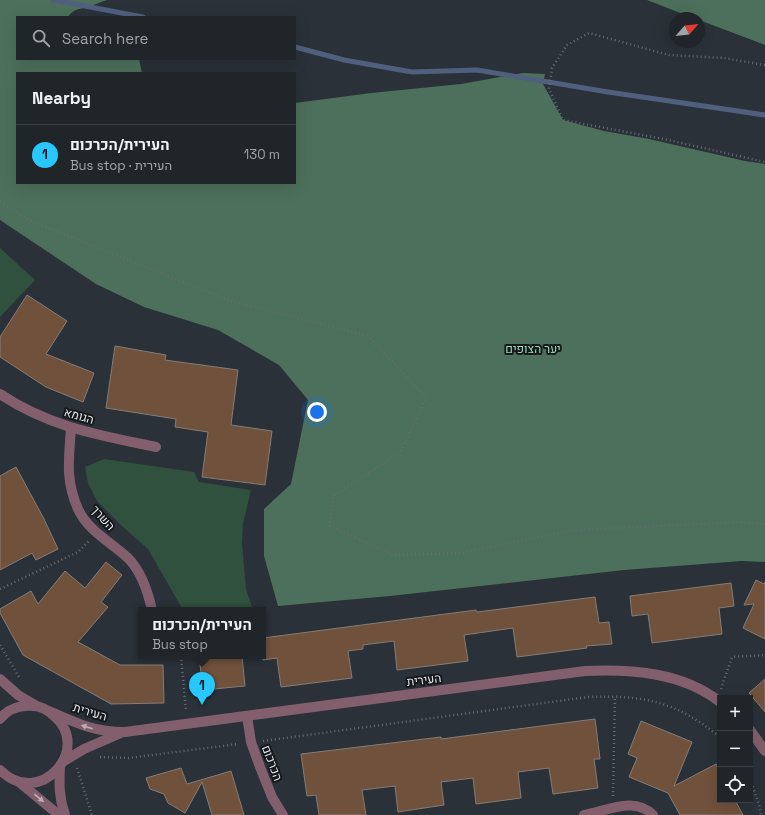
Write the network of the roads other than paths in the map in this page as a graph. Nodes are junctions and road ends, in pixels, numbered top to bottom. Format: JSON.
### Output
{"nodes":[{"id":1,"x":0,"y":394,"type":"edge"},
{"id":2,"x":72,"y":428,"type":"junction"},
{"id":3,"x":156,"y":447,"type":"dead end"},
{"id":4,"x":151,"y":607,"type":"edge"},
{"id":5,"x":0,"y":678,"type":"edge"},
{"id":6,"x":717,"y":700,"type":"edge"},
{"id":7,"x":36,"y":706,"type":"junction"},
{"id":8,"x":49,"y":711,"type":"junction"},
{"id":9,"x":247,"y":716,"type":"junction"},
{"id":10,"x":0,"y":719,"type":"edge"},
{"id":11,"x":751,"y":731,"type":"edge"},
{"id":12,"x":125,"y":732,"type":"junction"},
{"id":13,"x":765,"y":751,"type":"edge"},
{"id":14,"x":62,"y":764,"type":"junction"},
{"id":15,"x":0,"y":770,"type":"edge"},
{"id":16,"x":18,"y":782,"type":"junction"},
{"id":17,"x":59,"y":815,"type":"edge"},
{"id":18,"x":65,"y":815,"type":"edge"},
{"id":19,"x":283,"y":815,"type":"edge"},
{"id":20,"x":588,"y":815,"type":"edge"},
{"id":21,"x":653,"y":815,"type":"edge"}],
"edges":[{"from":1,"to":2,"type":"street","name":"הגומא"},
{"from":2,"to":3,"type":"street","name":"הגומא"},
{"from":2,"to":4,"type":"street","name":"השרך"},
{"from":5,"to":7,"type":"street"},
{"from":6,"to":9,"type":"street","name":"העירית"},
{"from":7,"to":8,"type":"street","name":"העירית"},
{"from":7,"to":10,"type":"street"},
{"from":12,"to":8,"type":"street","name":"העירית","one_way":true},
{"from":8,"to":14,"type":"street"},
{"from":9,"to":12,"type":"street","name":"העירית"},
{"from":9,"to":19,"type":"street","name":"הכרכום"},
{"from":11,"to":13,"type":"street"},
{"from":12,"to":14,"type":"street","name":"העירית"},
{"from":14,"to":16,"type":"street","name":"העירית"},
{"from":14,"to":18,"type":"street"},
{"from":15,"to":16,"type":"street"},
{"from":16,"to":17,"type":"street","one_way":true},
{"from":20,"to":21,"type":"street"}]}
